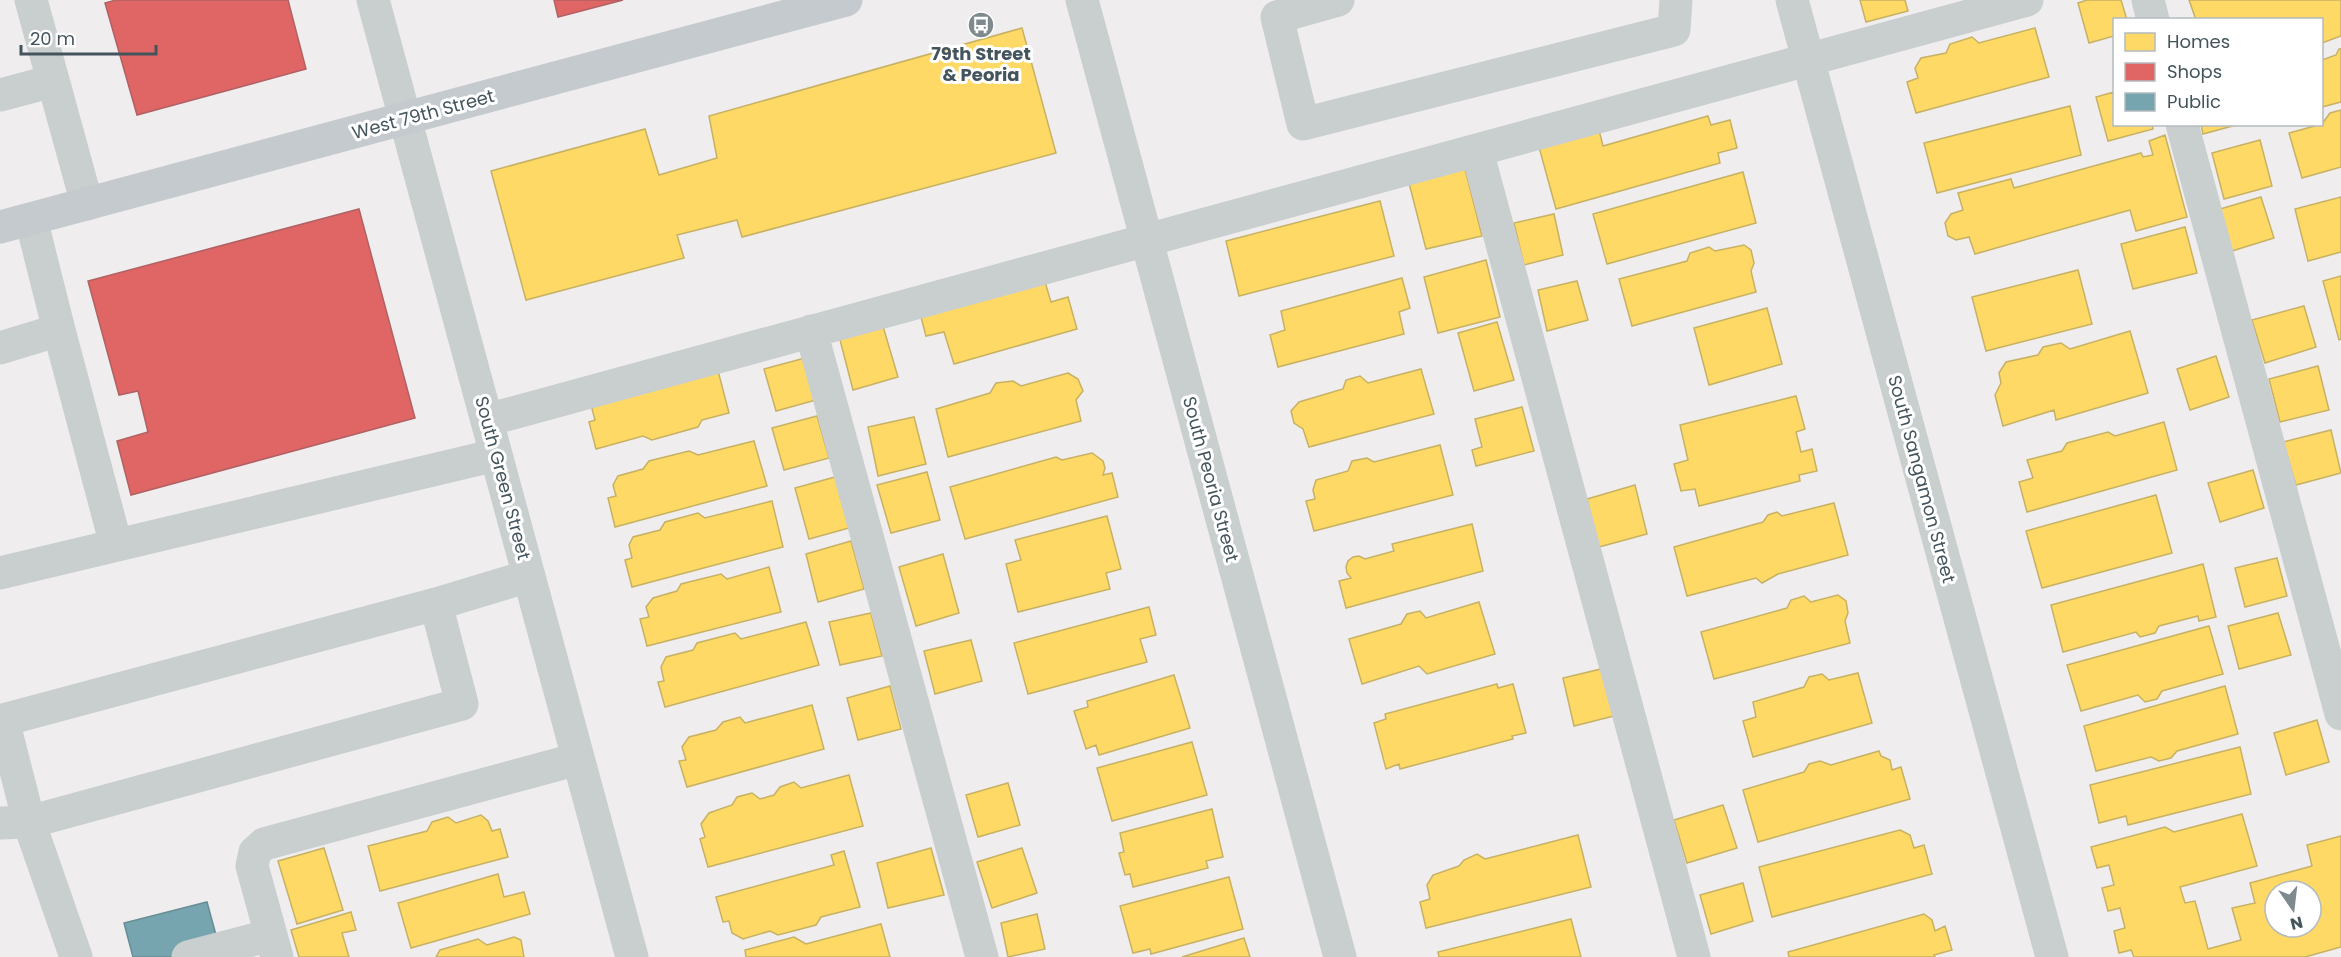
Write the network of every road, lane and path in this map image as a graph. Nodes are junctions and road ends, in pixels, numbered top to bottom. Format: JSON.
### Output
{"nodes":[{"id":1,"x":31,"y":0,"type":"edge"},
{"id":2,"x":373,"y":0,"type":"edge"},
{"id":3,"x":1082,"y":0,"type":"edge"},
{"id":4,"x":1338,"y":0,"type":"edge"},
{"id":5,"x":1676,"y":0,"type":"edge"},
{"id":6,"x":1792,"y":0,"type":"edge"},
{"id":7,"x":2027,"y":0,"type":"edge"},
{"id":8,"x":2148,"y":0,"type":"edge"},
{"id":9,"x":827,"y":2,"type":"edge"},
{"id":10,"x":2152,"y":18,"type":"edge"},
{"id":11,"x":1808,"y":60,"type":"junction"},
{"id":12,"x":53,"y":81,"type":"junction"},
{"id":13,"x":0,"y":95,"type":"edge"},
{"id":14,"x":406,"y":119,"type":"junction"},
{"id":15,"x":2183,"y":126,"type":"edge"},
{"id":16,"x":1477,"y":151,"type":"junction"},
{"id":17,"x":87,"y":204,"type":"junction"},
{"id":18,"x":15,"y":223,"type":"edge"},
{"id":19,"x":1146,"y":239,"type":"junction"},
{"id":20,"x":59,"y":330,"type":"junction"},
{"id":21,"x":811,"y":331,"type":"junction"},
{"id":22,"x":0,"y":348,"type":"edge"},
{"id":23,"x":487,"y":420,"type":"junction"},
{"id":24,"x":496,"y":455,"type":"junction"},
{"id":25,"x":116,"y":545,"type":"junction"},
{"id":26,"x":0,"y":573,"type":"edge"},
{"id":27,"x":529,"y":576,"type":"junction"},
{"id":28,"x":436,"y":604,"type":"junction"},
{"id":29,"x":2341,"y":714,"type":"edge"},
{"id":30,"x":578,"y":759,"type":"junction"},
{"id":31,"x":14,"y":822,"type":"edge"},
{"id":32,"x":274,"y":946,"type":"edge"},
{"id":33,"x":76,"y":957,"type":"edge"},
{"id":34,"x":188,"y":957,"type":"edge"},
{"id":35,"x":632,"y":957,"type":"edge"},
{"id":36,"x":982,"y":957,"type":"edge"},
{"id":37,"x":1340,"y":957,"type":"edge"},
{"id":38,"x":1694,"y":957,"type":"edge"},
{"id":39,"x":2052,"y":957,"type":"edge"}],
"edges":[{"from":1,"to":12,"type":"street"},
{"from":2,"to":14,"type":"street","name":"South Green Street"},
{"from":3,"to":19,"type":"street","name":"South Peoria Street"},
{"from":4,"to":5,"type":"street"},
{"from":6,"to":11,"type":"street","name":"South Sangamon Street"},
{"from":7,"to":11,"type":"street"},
{"from":8,"to":10,"type":"street"},
{"from":9,"to":14,"type":"main road","name":"West 79th Street"},
{"from":11,"to":16,"type":"street"},
{"from":11,"to":39,"type":"street","name":"South Sangamon Street"},
{"from":12,"to":13,"type":"street"},
{"from":12,"to":17,"type":"street"},
{"from":14,"to":17,"type":"main road","name":"West 79th Street"},
{"from":14,"to":23,"type":"street","name":"South Green Street"},
{"from":15,"to":29,"type":"street"},
{"from":16,"to":19,"type":"street"},
{"from":16,"to":38,"type":"street"},
{"from":17,"to":18,"type":"main road","name":"West 79th Street"},
{"from":18,"to":20,"type":"street"},
{"from":19,"to":21,"type":"street"},
{"from":19,"to":37,"type":"street","name":"South Peoria Street"},
{"from":20,"to":22,"type":"street"},
{"from":20,"to":25,"type":"street"},
{"from":21,"to":23,"type":"street"},
{"from":21,"to":36,"type":"street"},
{"from":23,"to":24,"type":"street","name":"South Green Street"},
{"from":24,"to":25,"type":"street"},
{"from":24,"to":27,"type":"street","name":"South Green Street"},
{"from":25,"to":26,"type":"street"},
{"from":27,"to":28,"type":"street"},
{"from":27,"to":30,"type":"street","name":"South Green Street"},
{"from":28,"to":31,"type":"street"},
{"from":28,"to":31,"type":"street"},
{"from":30,"to":32,"type":"street"},
{"from":30,"to":35,"type":"street","name":"South Green Street"},
{"from":31,"to":33,"type":"street"},
{"from":32,"to":34,"type":"street"}]}
